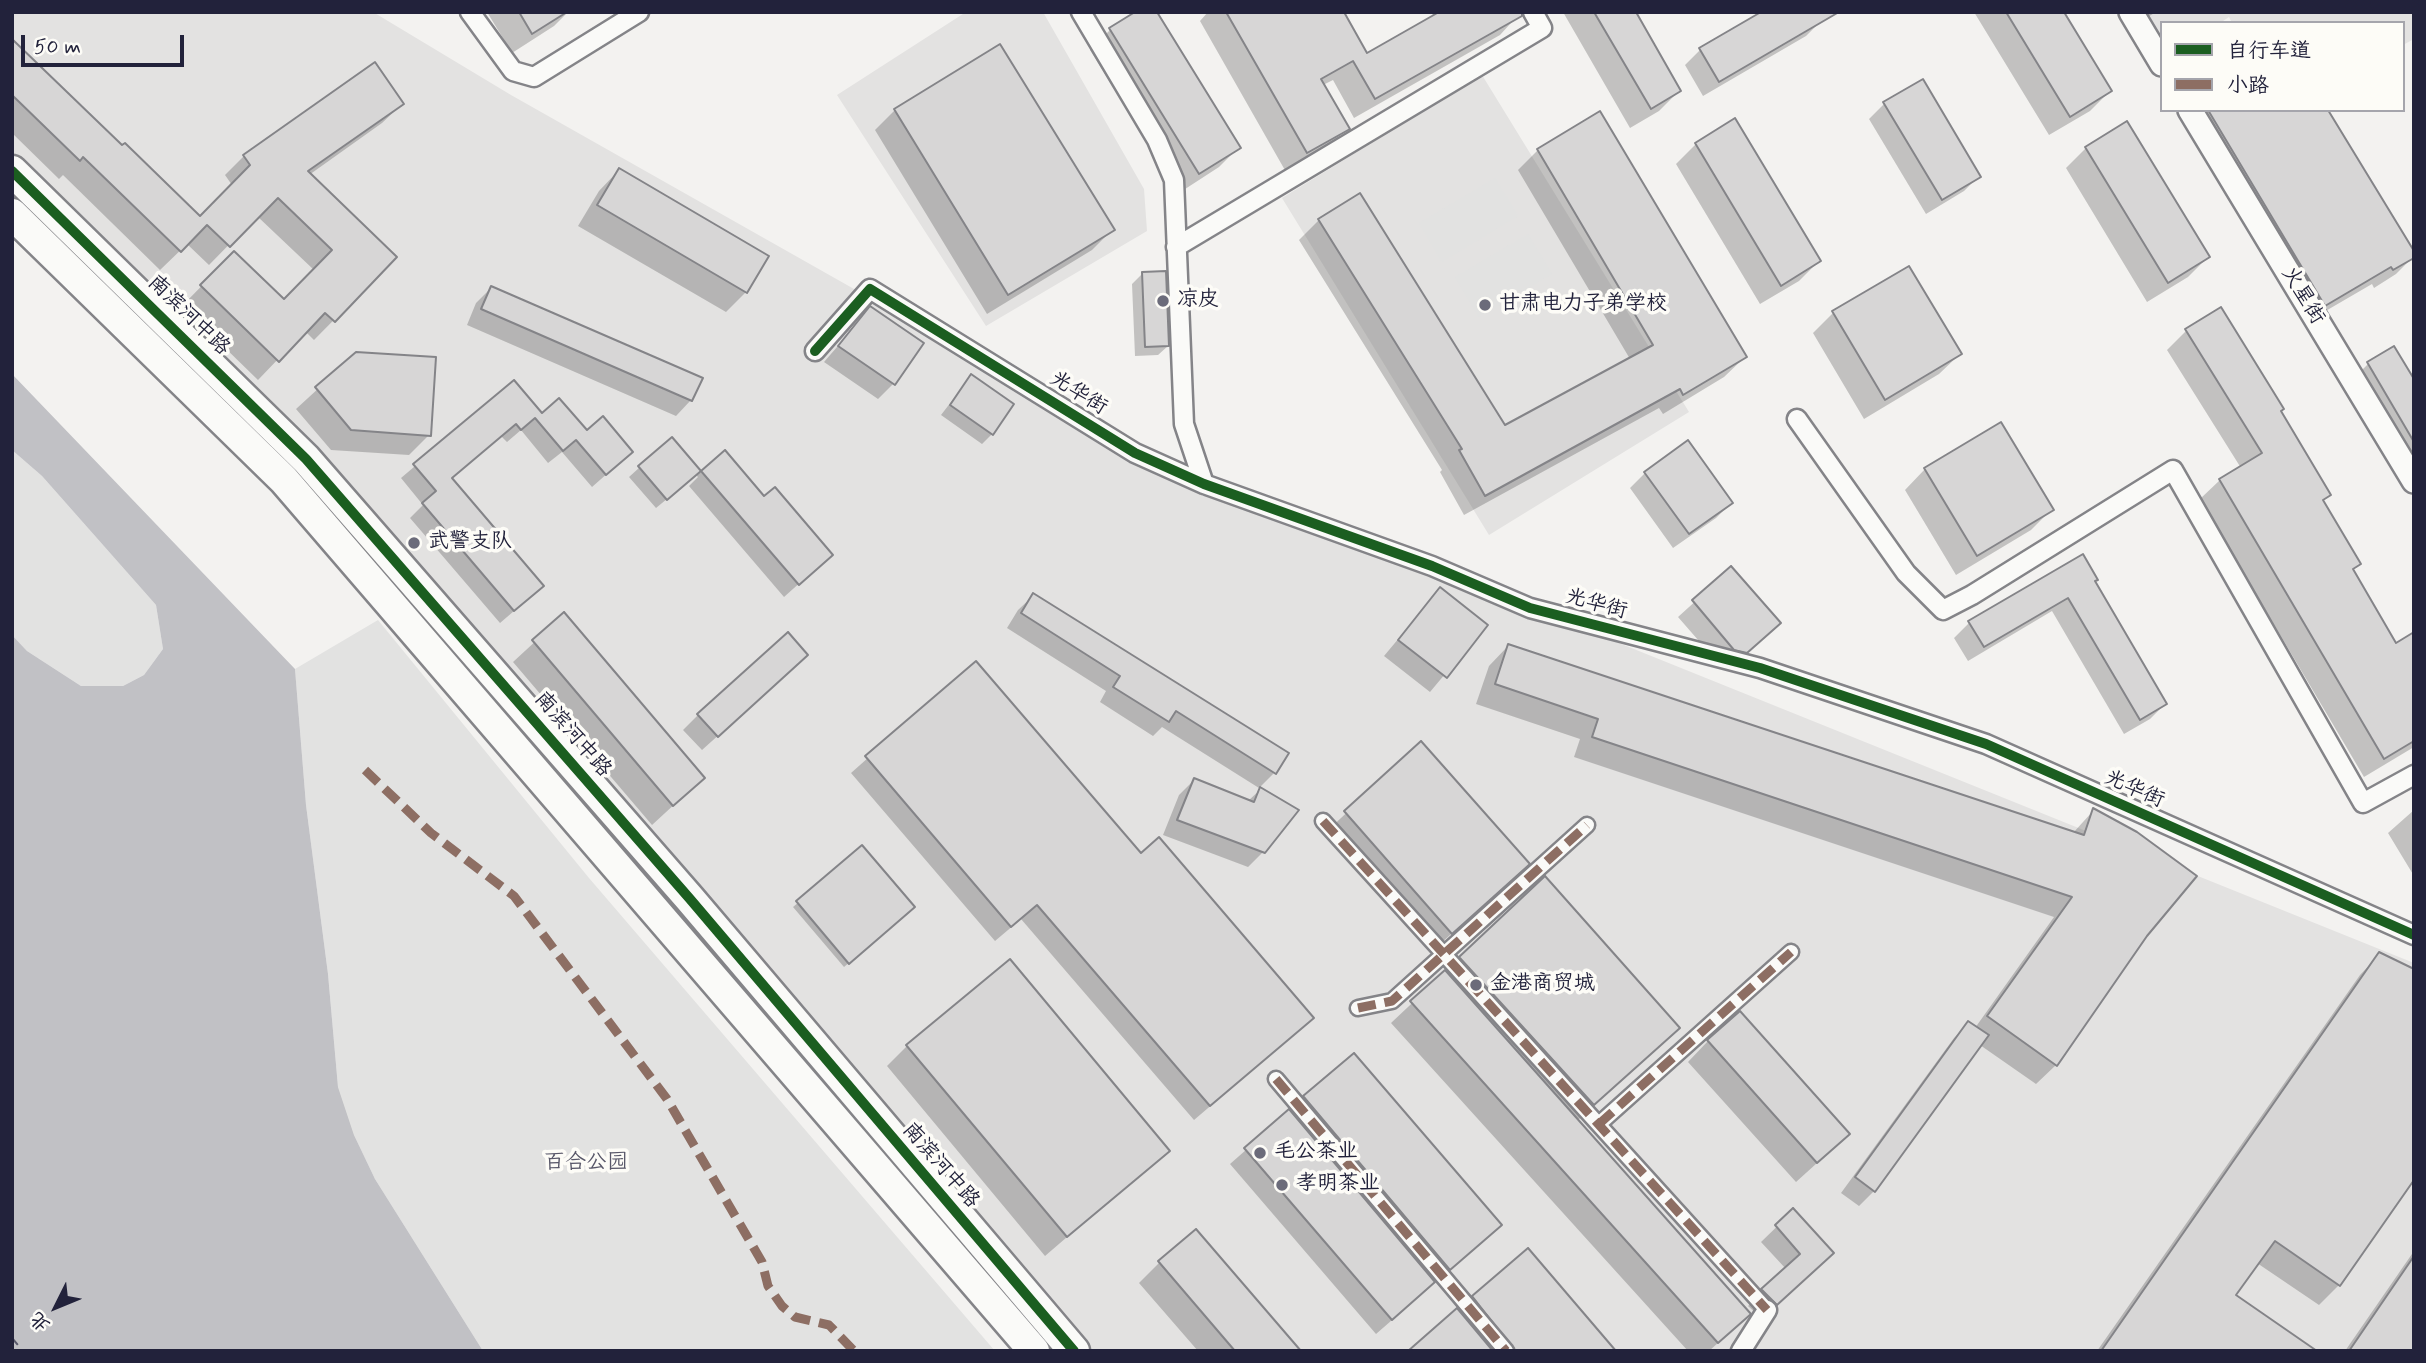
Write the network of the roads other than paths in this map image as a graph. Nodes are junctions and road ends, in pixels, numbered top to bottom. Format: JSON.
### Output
{"nodes":[{"id":1,"x":470,"y":12,"type":"edge"},
{"id":2,"x":639,"y":12,"type":"edge"},
{"id":3,"x":1081,"y":12,"type":"edge"},
{"id":4,"x":1533,"y":12,"type":"edge"},
{"id":5,"x":2131,"y":12,"type":"edge"},
{"id":6,"x":2160,"y":61,"type":"edge"},
{"id":7,"x":2191,"y":112,"type":"edge"},
{"id":8,"x":12,"y":171,"type":"edge"},
{"id":9,"x":12,"y":214,"type":"edge"},
{"id":10,"x":1176,"y":247,"type":"junction"},
{"id":11,"x":815,"y":351,"type":"dead end"},
{"id":12,"x":1797,"y":419,"type":"dead end"},
{"id":13,"x":2414,"y":481,"type":"edge"},
{"id":14,"x":1203,"y":484,"type":"junction"},
{"id":15,"x":2414,"y":775,"type":"edge"},
{"id":16,"x":1323,"y":821,"type":"dead end"},
{"id":17,"x":1587,"y":825,"type":"dead end"},
{"id":18,"x":2414,"y":935,"type":"edge"},
{"id":19,"x":1791,"y":952,"type":"dead end"},
{"id":20,"x":1444,"y":954,"type":"junction"},
{"id":21,"x":1358,"y":1008,"type":"dead end"},
{"id":22,"x":1276,"y":1079,"type":"dead end"},
{"id":23,"x":1599,"y":1124,"type":"junction"},
{"id":24,"x":1767,"y":1310,"type":"joint"},
{"id":25,"x":1034,"y":1351,"type":"edge"},
{"id":26,"x":1074,"y":1351,"type":"edge"},
{"id":27,"x":1506,"y":1351,"type":"edge"},
{"id":28,"x":1741,"y":1351,"type":"edge"}],
"edges":[{"from":1,"to":2,"type":"street"},
{"from":3,"to":10,"type":"street"},
{"from":4,"to":10,"type":"street"},
{"from":5,"to":6,"type":"street"},
{"from":7,"to":13,"type":"street","name":"火星街"},
{"from":8,"to":26,"type":"highway","name":"南滨河中路"},
{"from":9,"to":25,"type":"highway"},
{"from":10,"to":14,"type":"street"},
{"from":11,"to":14,"type":"street","name":"光华街"},
{"from":12,"to":15,"type":"street"},
{"from":14,"to":18,"type":"street","name":"光华街"},
{"from":16,"to":20,"type":"street"},
{"from":17,"to":20,"type":"street"},
{"from":19,"to":23,"type":"street"},
{"from":20,"to":21,"type":"street"},
{"from":20,"to":23,"type":"street"},
{"from":22,"to":27,"type":"street"},
{"from":23,"to":24,"type":"street"},
{"from":24,"to":28,"type":"street"}]}
